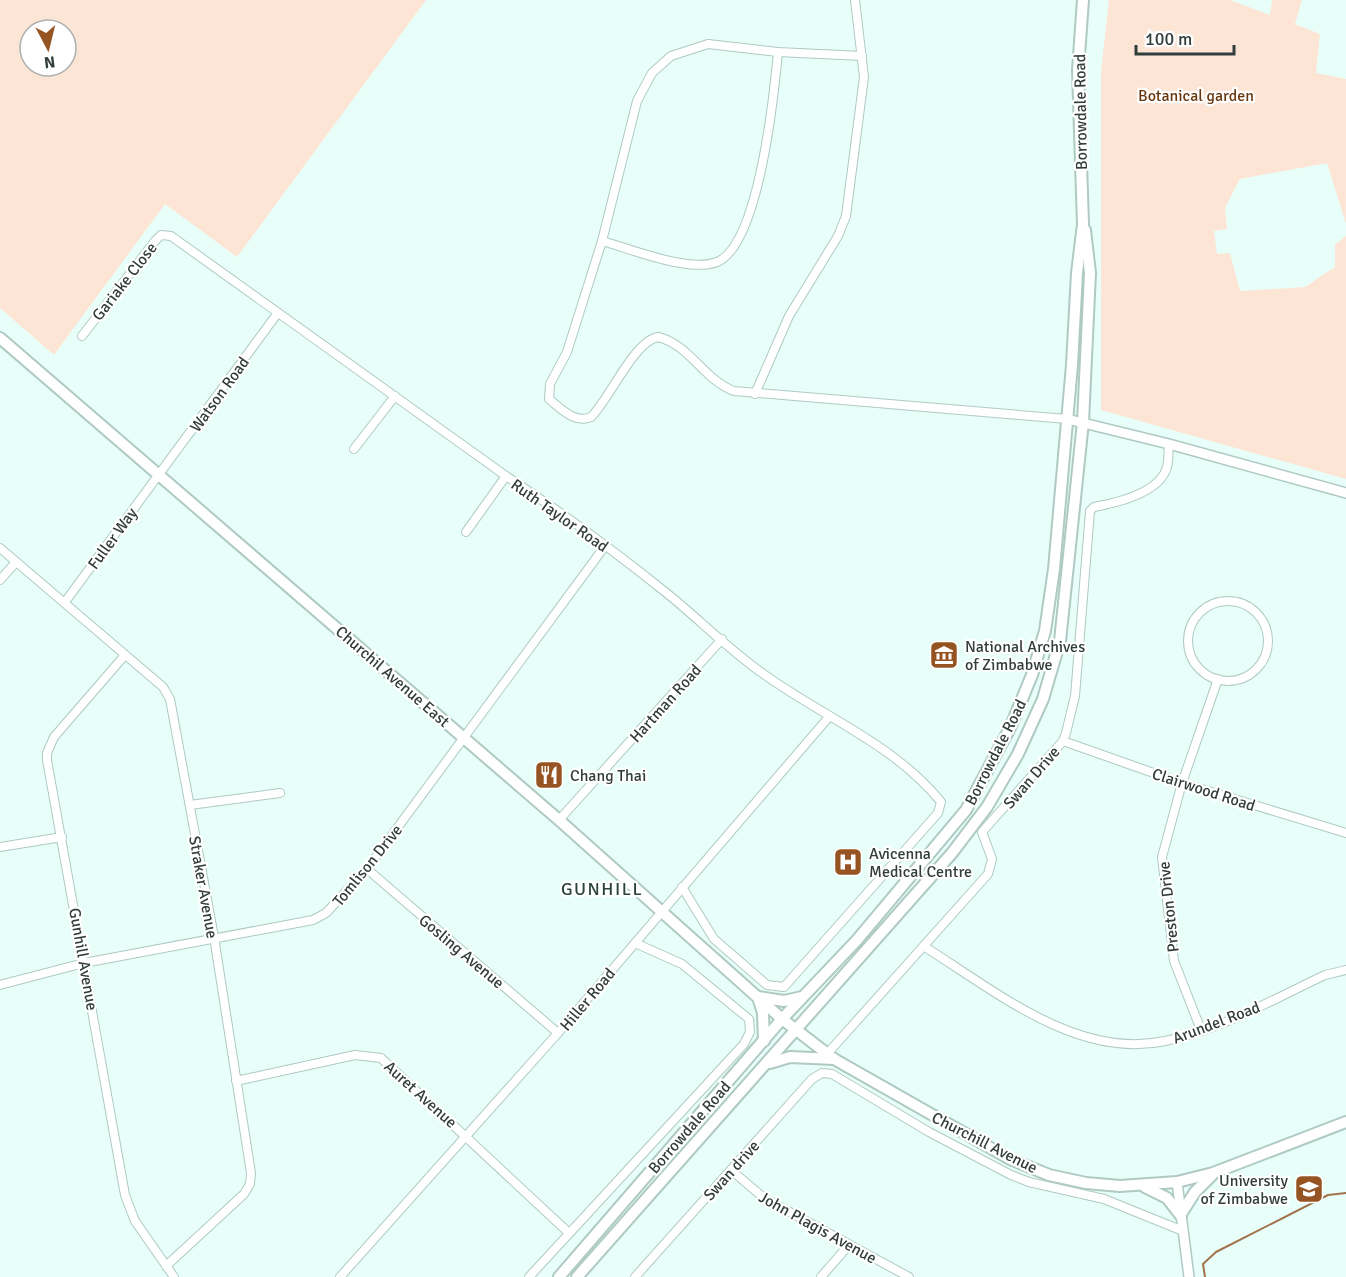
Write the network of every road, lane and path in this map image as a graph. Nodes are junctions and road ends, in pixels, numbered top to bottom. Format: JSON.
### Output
{"nodes":[{"id":1,"x":855,"y":0,"type":"edge"},
{"id":2,"x":1083,"y":0,"type":"edge"},
{"id":3,"x":778,"y":52,"type":"junction"},
{"id":4,"x":862,"y":56,"type":"junction"},
{"id":5,"x":1083,"y":224,"type":"junction"},
{"id":6,"x":171,"y":237,"type":"joint"},
{"id":7,"x":602,"y":241,"type":"junction"},
{"id":8,"x":277,"y":314,"type":"junction"},
{"id":9,"x":82,"y":336,"type":"dead end"},
{"id":10,"x":0,"y":338,"type":"edge"},
{"id":11,"x":755,"y":394,"type":"junction"},
{"id":12,"x":395,"y":396,"type":"junction"},
{"id":13,"x":1067,"y":419,"type":"junction"},
{"id":14,"x":1083,"y":422,"type":"junction"},
{"id":15,"x":1169,"y":444,"type":"junction"},
{"id":16,"x":354,"y":449,"type":"dead end"},
{"id":17,"x":159,"y":474,"type":"junction"},
{"id":18,"x":506,"y":476,"type":"junction"},
{"id":19,"x":1346,"y":493,"type":"edge"},
{"id":20,"x":466,"y":532,"type":"dead end"},
{"id":21,"x":605,"y":546,"type":"junction"},
{"id":22,"x":0,"y":548,"type":"edge"},
{"id":23,"x":16,"y":562,"type":"junction"},
{"id":24,"x":0,"y":580,"type":"edge"},
{"id":25,"x":65,"y":602,"type":"junction"},
{"id":26,"x":722,"y":639,"type":"junction"},
{"id":27,"x":125,"y":655,"type":"junction"},
{"id":28,"x":1218,"y":679,"type":"junction"},
{"id":29,"x":828,"y":718,"type":"junction"},
{"id":30,"x":464,"y":738,"type":"junction"},
{"id":31,"x":1063,"y":741,"type":"junction"},
{"id":32,"x":1182,"y":783,"type":"junction"},
{"id":33,"x":280,"y":793,"type":"dead end"},
{"id":34,"x":190,"y":805,"type":"junction"},
{"id":35,"x":559,"y":820,"type":"junction"},
{"id":36,"x":1346,"y":833,"type":"edge"},
{"id":37,"x":62,"y":837,"type":"junction"},
{"id":38,"x":0,"y":848,"type":"edge"},
{"id":39,"x":367,"y":869,"type":"junction"},
{"id":40,"x":682,"y":888,"type":"junction"},
{"id":41,"x":662,"y":910,"type":"junction"},
{"id":42,"x":214,"y":937,"type":"junction"},
{"id":43,"x":635,"y":943,"type":"junction"},
{"id":44,"x":925,"y":947,"type":"junction"},
{"id":45,"x":84,"y":963,"type":"junction"},
{"id":46,"x":1346,"y":970,"type":"edge"},
{"id":47,"x":0,"y":985,"type":"edge"},
{"id":48,"x":804,"y":996,"type":"junction"},
{"id":49,"x":758,"y":997,"type":"junction"},
{"id":50,"x":814,"y":1008,"type":"junction"},
{"id":51,"x":783,"y":1019,"type":"junction"},
{"id":52,"x":796,"y":1030,"type":"junction"},
{"id":53,"x":1201,"y":1030,"type":"junction"},
{"id":54,"x":558,"y":1033,"type":"junction"},
{"id":55,"x":764,"y":1041,"type":"junction"},
{"id":56,"x":809,"y":1041,"type":"junction"},
{"id":57,"x":831,"y":1057,"type":"junction"},
{"id":58,"x":766,"y":1065,"type":"junction"},
{"id":59,"x":236,"y":1082,"type":"junction"},
{"id":60,"x":918,"y":1107,"type":"junction"},
{"id":61,"x":910,"y":1120,"type":"junction"},
{"id":62,"x":1346,"y":1122,"type":"edge"},
{"id":63,"x":468,"y":1136,"type":"junction"},
{"id":64,"x":731,"y":1170,"type":"junction"},
{"id":65,"x":1213,"y":1173,"type":"junction"},
{"id":66,"x":1177,"y":1182,"type":"junction"},
{"id":67,"x":1140,"y":1185,"type":"junction"},
{"id":68,"x":1181,"y":1215,"type":"junction"},
{"id":69,"x":1183,"y":1231,"type":"junction"},
{"id":70,"x":569,"y":1233,"type":"junction"},
{"id":71,"x":848,"y":1246,"type":"junction"},
{"id":72,"x":166,"y":1266,"type":"junction"},
{"id":73,"x":174,"y":1277,"type":"edge"},
{"id":74,"x":340,"y":1277,"type":"edge"},
{"id":75,"x":528,"y":1277,"type":"edge"},
{"id":76,"x":559,"y":1277,"type":"edge"},
{"id":77,"x":578,"y":1277,"type":"edge"},
{"id":78,"x":635,"y":1277,"type":"edge"},
{"id":79,"x":822,"y":1277,"type":"edge"},
{"id":80,"x":909,"y":1277,"type":"edge"},
{"id":81,"x":1189,"y":1277,"type":"edge"}],
"edges":[{"from":1,"to":4,"type":"street"},
{"from":2,"to":5,"type":"main road","name":"Borrowdale Road"},
{"from":3,"to":4,"type":"street"},
{"from":3,"to":7,"type":"street"},
{"from":3,"to":7,"type":"street"},
{"from":4,"to":11,"type":"street"},
{"from":5,"to":13,"type":"main road","name":"Borrowdale Road"},
{"from":5,"to":14,"type":"main road","name":"Borrowdale Road"},
{"from":6,"to":8,"type":"street","name":"Ruth Taylor Road"},
{"from":6,"to":9,"type":"street","name":"Gariake Close"},
{"from":7,"to":11,"type":"street"},
{"from":8,"to":12,"type":"street","name":"Ruth Taylor Road"},
{"from":8,"to":17,"type":"street","name":"Watson Road"},
{"from":10,"to":17,"type":"main road","name":"Churchil Avenue East"},
{"from":11,"to":13,"type":"street"},
{"from":12,"to":16,"type":"street"},
{"from":12,"to":18,"type":"street","name":"Ruth Taylor Road"},
{"from":13,"to":14,"type":"street"},
{"from":13,"to":48,"type":"main road","name":"Borrowdale Road"},
{"from":14,"to":15,"type":"street"},
{"from":14,"to":50,"type":"main road","name":"Borrowdale Road"},
{"from":15,"to":19,"type":"street"},
{"from":15,"to":31,"type":"street","name":"Swan Drive"},
{"from":17,"to":25,"type":"street","name":"Fuller Way"},
{"from":17,"to":30,"type":"main road","name":"Churchil Avenue East"},
{"from":18,"to":20,"type":"street"},
{"from":18,"to":21,"type":"street","name":"Ruth Taylor Road"},
{"from":21,"to":26,"type":"street","name":"Ruth Taylor Road"},
{"from":21,"to":30,"type":"street","name":"Tomlison Drive"},
{"from":22,"to":23,"type":"street","name":"Straker Avenue"},
{"from":23,"to":24,"type":"street"},
{"from":23,"to":25,"type":"street","name":"Straker Avenue"},
{"from":25,"to":27,"type":"street","name":"Straker Avenue"},
{"from":26,"to":29,"type":"street","name":"Ruth Taylor Road"},
{"from":26,"to":35,"type":"street","name":"Hartman Road"},
{"from":27,"to":34,"type":"street","name":"Straker Avenue"},
{"from":27,"to":37,"type":"street","name":"Gunhill Avenue"},
{"from":28,"to":28,"type":"street"},
{"from":28,"to":32,"type":"street","name":"Preston Drive"},
{"from":29,"to":40,"type":"street","name":"Hiller Road"},
{"from":29,"to":40,"type":"street","name":"Ruth Taylor Road"},
{"from":30,"to":35,"type":"main road","name":"Churchil Avenue East"},
{"from":30,"to":39,"type":"street","name":"Tomlison Drive"},
{"from":31,"to":32,"type":"street","name":"Clairwood Road"},
{"from":31,"to":44,"type":"street","name":"Swan Drive"},
{"from":32,"to":36,"type":"street","name":"Clairwood Road"},
{"from":32,"to":53,"type":"street","name":"Preston Drive"},
{"from":33,"to":34,"type":"street"},
{"from":34,"to":42,"type":"street","name":"Straker Avenue"},
{"from":35,"to":41,"type":"main road","name":"Churchil Avenue East"},
{"from":37,"to":38,"type":"street"},
{"from":37,"to":45,"type":"street","name":"Gunhill Avenue"},
{"from":39,"to":42,"type":"street","name":"Tomlison Drive"},
{"from":39,"to":54,"type":"street","name":"Gosling Avenue"},
{"from":40,"to":41,"type":"street","name":"Hiller Road"},
{"from":41,"to":43,"type":"street","name":"Hiller Road"},
{"from":41,"to":49,"type":"main road","name":"Churchil Avenue East"},
{"from":42,"to":45,"type":"street","name":"Tomlison Drive"},
{"from":42,"to":59,"type":"street","name":"Straker Avenue"},
{"from":43,"to":54,"type":"street","name":"Hiller Road"},
{"from":43,"to":70,"type":"street"},
{"from":44,"to":53,"type":"street","name":"Arundel Road"},
{"from":44,"to":57,"type":"street","name":"Swan Drive"},
{"from":45,"to":47,"type":"street","name":"Tomlison Drive"},
{"from":45,"to":72,"type":"street","name":"Gunhill Avenue"},
{"from":46,"to":53,"type":"street","name":"Arundel Road"},
{"from":48,"to":49,"type":"main road"},
{"from":48,"to":51,"type":"main road","name":"Borrowdale Road"},
{"from":49,"to":51,"type":"main road","name":"Churchil Avenue East"},
{"from":49,"to":55,"type":"main road"},
{"from":50,"to":52,"type":"main road","name":"Borrowdale Road"},
{"from":50,"to":56,"type":"main road"},
{"from":51,"to":52,"type":"main road","name":"Churchill Avenue"},
{"from":51,"to":55,"type":"main road","name":"Borrowdale Road"},
{"from":52,"to":56,"type":"main road","name":"Churchill Avenue"},
{"from":52,"to":58,"type":"main road","name":"Borrowdale Road"},
{"from":54,"to":63,"type":"street","name":"Hiller Road"},
{"from":55,"to":76,"type":"main road","name":"Borrowdale Road"},
{"from":56,"to":57,"type":"main road","name":"Churchill Avenue"},
{"from":57,"to":58,"type":"main road"},
{"from":57,"to":60,"type":"main road","name":"Churchill Avenue"},
{"from":58,"to":77,"type":"main road","name":"Borrowdale Road"},
{"from":59,"to":63,"type":"street","name":"Auret Avenue"},
{"from":59,"to":72,"type":"street","name":"Straker Avenue"},
{"from":60,"to":61,"type":"street"},
{"from":60,"to":67,"type":"main road","name":"Churchill Avenue"},
{"from":61,"to":64,"type":"street","name":"Swan drive"},
{"from":61,"to":69,"type":"street"},
{"from":62,"to":65,"type":"main road","name":"Churchill Avenue"},
{"from":63,"to":70,"type":"street","name":"Auret Avenue"},
{"from":63,"to":74,"type":"street","name":"Hiller Road"},
{"from":64,"to":71,"type":"street","name":"John Plagis Avenue"},
{"from":64,"to":78,"type":"street","name":"Swan drive"},
{"from":65,"to":66,"type":"main road","name":"Churchill Avenue"},
{"from":65,"to":68,"type":"main road"},
{"from":66,"to":67,"type":"main road","name":"Churchill Avenue"},
{"from":66,"to":68,"type":"street"},
{"from":67,"to":68,"type":"main road"},
{"from":68,"to":69,"type":"street"},
{"from":69,"to":81,"type":"street"},
{"from":70,"to":75,"type":"street"},
{"from":71,"to":79,"type":"street"},
{"from":71,"to":80,"type":"street","name":"John Plagis Avenue"},
{"from":72,"to":73,"type":"street","name":"Gunhill Avenue"}]}
